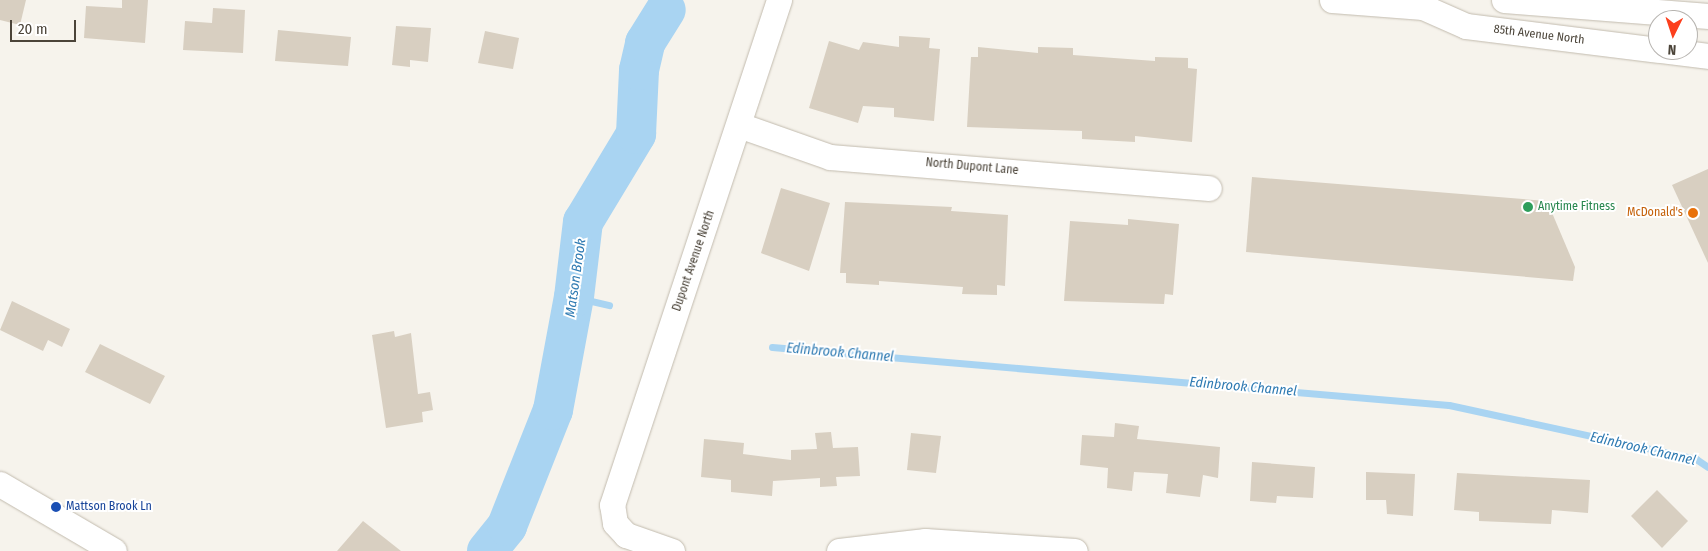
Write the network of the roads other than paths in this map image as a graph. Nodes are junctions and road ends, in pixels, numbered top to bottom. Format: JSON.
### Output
{"nodes":[{"id":1,"x":779,"y":0,"type":"edge"},
{"id":2,"x":1332,"y":0,"type":"edge"},
{"id":3,"x":1449,"y":0,"type":"edge"},
{"id":4,"x":1504,"y":0,"type":"edge"},
{"id":5,"x":1423,"y":7,"type":"junction"},
{"id":6,"x":1708,"y":16,"type":"edge"},
{"id":7,"x":1648,"y":49,"type":"edge"},
{"id":8,"x":739,"y":125,"type":"junction"},
{"id":9,"x":1209,"y":188,"type":"dead end"},
{"id":10,"x":0,"y":484,"type":"edge"},
{"id":11,"x":924,"y":546,"type":"edge"},
{"id":12,"x":114,"y":551,"type":"edge"},
{"id":13,"x":672,"y":551,"type":"edge"},
{"id":14,"x":839,"y":551,"type":"edge"},
{"id":15,"x":1075,"y":551,"type":"edge"}],
"edges":[{"from":1,"to":8,"type":"street","name":"Dupont Avenue North"},
{"from":2,"to":5,"type":"street","name":"85th Avenue North"},
{"from":3,"to":5,"type":"street","name":"85th Avenue North"},
{"from":4,"to":6,"type":"street"},
{"from":5,"to":7,"type":"street","name":"85th Avenue North"},
{"from":8,"to":9,"type":"street","name":"North Dupont Lane"},
{"from":8,"to":13,"type":"street","name":"Dupont Avenue North"},
{"from":10,"to":12,"type":"street"},
{"from":11,"to":14,"type":"street"},
{"from":11,"to":15,"type":"street"}]}
